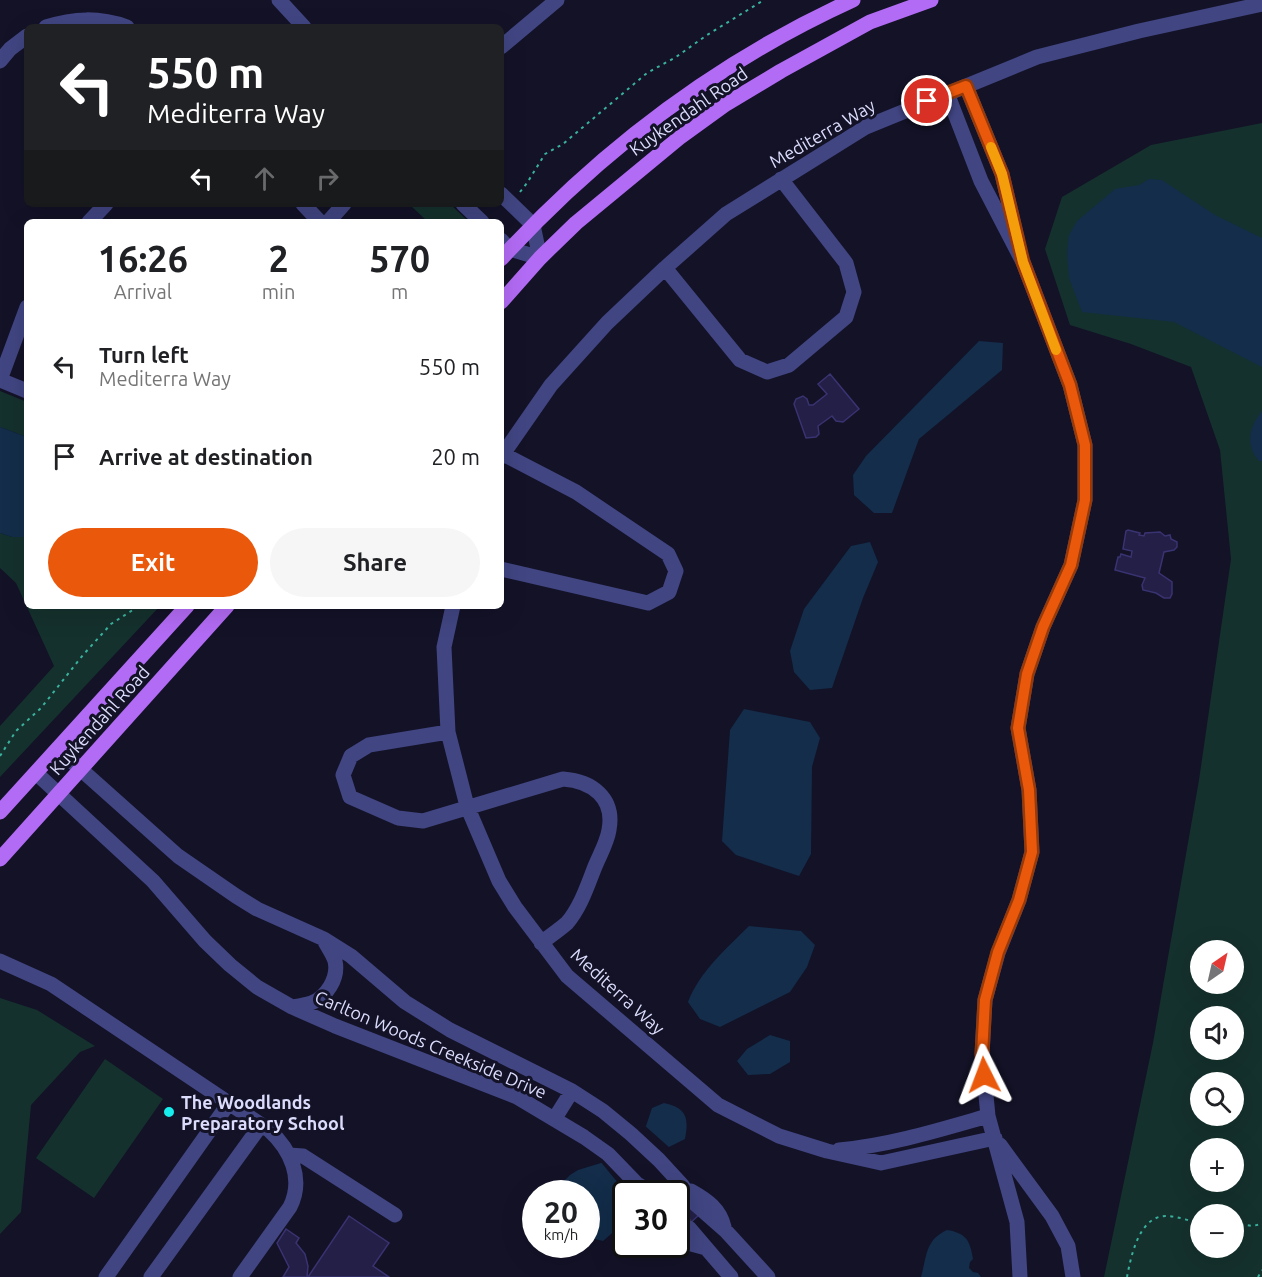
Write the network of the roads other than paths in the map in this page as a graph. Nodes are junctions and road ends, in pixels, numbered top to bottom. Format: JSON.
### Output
{"nodes":[{"id":1,"x":279,"y":0,"type":"edge"},
{"id":2,"x":854,"y":0,"type":"edge"},
{"id":3,"x":931,"y":0,"type":"edge"},
{"id":4,"x":550,"y":2,"type":"edge"},
{"id":5,"x":1262,"y":4,"type":"edge"},
{"id":6,"x":56,"y":24,"type":"edge"},
{"id":7,"x":118,"y":24,"type":"edge"},
{"id":8,"x":301,"y":24,"type":"edge"},
{"id":9,"x":24,"y":38,"type":"edge"},
{"id":10,"x":504,"y":44,"type":"edge"},
{"id":11,"x":0,"y":61,"type":"edge"},
{"id":12,"x":966,"y":86,"type":"junction"},
{"id":13,"x":947,"y":93,"type":"junction"},
{"id":14,"x":781,"y":178,"type":"junction"},
{"id":15,"x":506,"y":198,"type":"edge"},
{"id":16,"x":103,"y":207,"type":"edge"},
{"id":17,"x":306,"y":207,"type":"edge"},
{"id":18,"x":341,"y":207,"type":"edge"},
{"id":19,"x":466,"y":207,"type":"edge"},
{"id":20,"x":92,"y":219,"type":"edge"},
{"id":21,"x":317,"y":219,"type":"edge"},
{"id":22,"x":331,"y":219,"type":"edge"},
{"id":23,"x":479,"y":219,"type":"edge"},
{"id":24,"x":533,"y":225,"type":"junction"},
{"id":25,"x":504,"y":250,"type":"edge"},
{"id":26,"x":540,"y":258,"type":"junction"},
{"id":27,"x":1023,"y":262,"type":"junction"},
{"id":28,"x":665,"y":268,"type":"junction"},
{"id":29,"x":504,"y":299,"type":"edge"},
{"id":30,"x":24,"y":315,"type":"edge"},
{"id":31,"x":0,"y":380,"type":"edge"},
{"id":32,"x":24,"y":390,"type":"edge"},
{"id":33,"x":504,"y":453,"type":"edge"},
{"id":34,"x":504,"y":457,"type":"edge"},
{"id":35,"x":504,"y":570,"type":"edge"},
{"id":36,"x":184,"y":609,"type":"edge"},
{"id":37,"x":224,"y":609,"type":"edge"},
{"id":38,"x":452,"y":609,"type":"edge"},
{"id":39,"x":448,"y":732,"type":"junction"},
{"id":40,"x":58,"y":749,"type":"junction"},
{"id":41,"x":81,"y":770,"type":"junction"},
{"id":42,"x":36,"y":772,"type":"junction"},
{"id":43,"x":60,"y":794,"type":"junction"},
{"id":44,"x":467,"y":806,"type":"junction"},
{"id":45,"x":0,"y":812,"type":"edge"},
{"id":46,"x":0,"y":859,"type":"edge"},
{"id":47,"x":324,"y":939,"type":"junction"},
{"id":48,"x":541,"y":943,"type":"junction"},
{"id":49,"x":0,"y":961,"type":"edge"},
{"id":50,"x":292,"y":1007,"type":"junction"},
{"id":51,"x":572,"y":1091,"type":"junction"},
{"id":52,"x":229,"y":1103,"type":"junction"},
{"id":53,"x":988,"y":1116,"type":"junction"},
{"id":54,"x":555,"y":1118,"type":"junction"},
{"id":55,"x":261,"y":1125,"type":"junction"},
{"id":56,"x":995,"y":1138,"type":"junction"},
{"id":57,"x":827,"y":1151,"type":"junction"},
{"id":58,"x":289,"y":1155,"type":"junction"},
{"id":59,"x":631,"y":1180,"type":"edge"},
{"id":60,"x":394,"y":1215,"type":"dead end"},
{"id":61,"x":690,"y":1229,"type":"tunnel mouth"},
{"id":62,"x":725,"y":1230,"type":"junction"},
{"id":63,"x":690,"y":1244,"type":"tunnel mouth"},
{"id":64,"x":706,"y":1248,"type":"junction"},
{"id":65,"x":106,"y":1277,"type":"edge"},
{"id":66,"x":152,"y":1277,"type":"edge"},
{"id":67,"x":240,"y":1277,"type":"edge"},
{"id":68,"x":731,"y":1277,"type":"edge"},
{"id":69,"x":768,"y":1277,"type":"edge"},
{"id":70,"x":1020,"y":1277,"type":"edge"},
{"id":71,"x":1073,"y":1277,"type":"edge"}],
"edges":[{"from":1,"to":8,"type":"street"},
{"from":2,"to":24,"type":"main road","name":"Kuykendahl Road"},
{"from":3,"to":26,"type":"main road","name":"Kuykendahl Road"},
{"from":4,"to":10,"type":"street"},
{"from":5,"to":12,"type":"street","name":"Mediterra Way"},
{"from":6,"to":7,"type":"street"},
{"from":9,"to":11,"type":"street"},
{"from":12,"to":13,"type":"street","name":"Mediterra Way"},
{"from":12,"to":27,"type":"street"},
{"from":13,"to":14,"type":"street","name":"Mediterra Way"},
{"from":13,"to":27,"type":"street"},
{"from":14,"to":28,"type":"street","name":"Mediterra Way"},
{"from":14,"to":28,"type":"street"},
{"from":15,"to":24,"type":"street"},
{"from":16,"to":20,"type":"street"},
{"from":17,"to":21,"type":"street"},
{"from":18,"to":22,"type":"street"},
{"from":19,"to":23,"type":"street"},
{"from":24,"to":25,"type":"main road","name":"Kuykendahl Road"},
{"from":24,"to":26,"type":"street"},
{"from":25,"to":26,"type":"street"},
{"from":26,"to":29,"type":"main road","name":"Kuykendahl Road"},
{"from":27,"to":53,"type":"street"},
{"from":28,"to":33,"type":"street","name":"Mediterra Way"},
{"from":30,"to":31,"type":"street"},
{"from":31,"to":32,"type":"street"},
{"from":34,"to":35,"type":"street"},
{"from":36,"to":40,"type":"main road","name":"Kuykendahl Road"},
{"from":37,"to":41,"type":"main road","name":"Kuykendahl Road"},
{"from":38,"to":39,"type":"street","name":"Mediterra Way"},
{"from":39,"to":44,"type":"street","name":"Mediterra Way"},
{"from":39,"to":44,"type":"street"},
{"from":40,"to":41,"type":"street","name":"Carlton Woods Creekside Drive"},
{"from":40,"to":42,"type":"main road","name":"Kuykendahl Road"},
{"from":41,"to":43,"type":"main road","name":"Kuykendahl Road"},
{"from":41,"to":47,"type":"street","name":"Carlton Woods Creekside Drive"},
{"from":42,"to":43,"type":"street","name":"Carlton Woods Creekside Drive"},
{"from":42,"to":45,"type":"main road","name":"Kuykendahl Road"},
{"from":43,"to":46,"type":"main road","name":"Kuykendahl Road"},
{"from":43,"to":50,"type":"street","name":"Carlton Woods Creekside Drive"},
{"from":44,"to":48,"type":"street","name":"Mediterra Way"},
{"from":44,"to":48,"type":"street"},
{"from":47,"to":50,"type":"street","name":"Carlton Woods Creekside Drive"},
{"from":47,"to":51,"type":"street","name":"Carlton Woods Creekside Drive"},
{"from":48,"to":57,"type":"street","name":"Mediterra Way"},
{"from":49,"to":52,"type":"street"},
{"from":50,"to":54,"type":"street","name":"Carlton Woods Creekside Drive"},
{"from":51,"to":54,"type":"street","name":"Carlton Woods Creekside Drive"},
{"from":51,"to":62,"type":"street","name":"Carlton Woods Creekside Drive"},
{"from":52,"to":55,"type":"street"},
{"from":52,"to":65,"type":"street"},
{"from":53,"to":56,"type":"street"},
{"from":53,"to":57,"type":"street","name":"Mediterra Way"},
{"from":54,"to":59,"type":"street","name":"Carlton Woods Creekside Drive"},
{"from":55,"to":58,"type":"street"},
{"from":55,"to":66,"type":"street"},
{"from":56,"to":57,"type":"street","name":"Mediterra Way"},
{"from":56,"to":70,"type":"street"},
{"from":56,"to":71,"type":"street"},
{"from":58,"to":60,"type":"street"},
{"from":58,"to":67,"type":"street"},
{"from":61,"to":64,"type":"street"},
{"from":62,"to":64,"type":"street"},
{"from":62,"to":69,"type":"street","name":"Carlton Woods Creekside Drive"},
{"from":63,"to":64,"type":"street"},
{"from":64,"to":68,"type":"street"}]}
